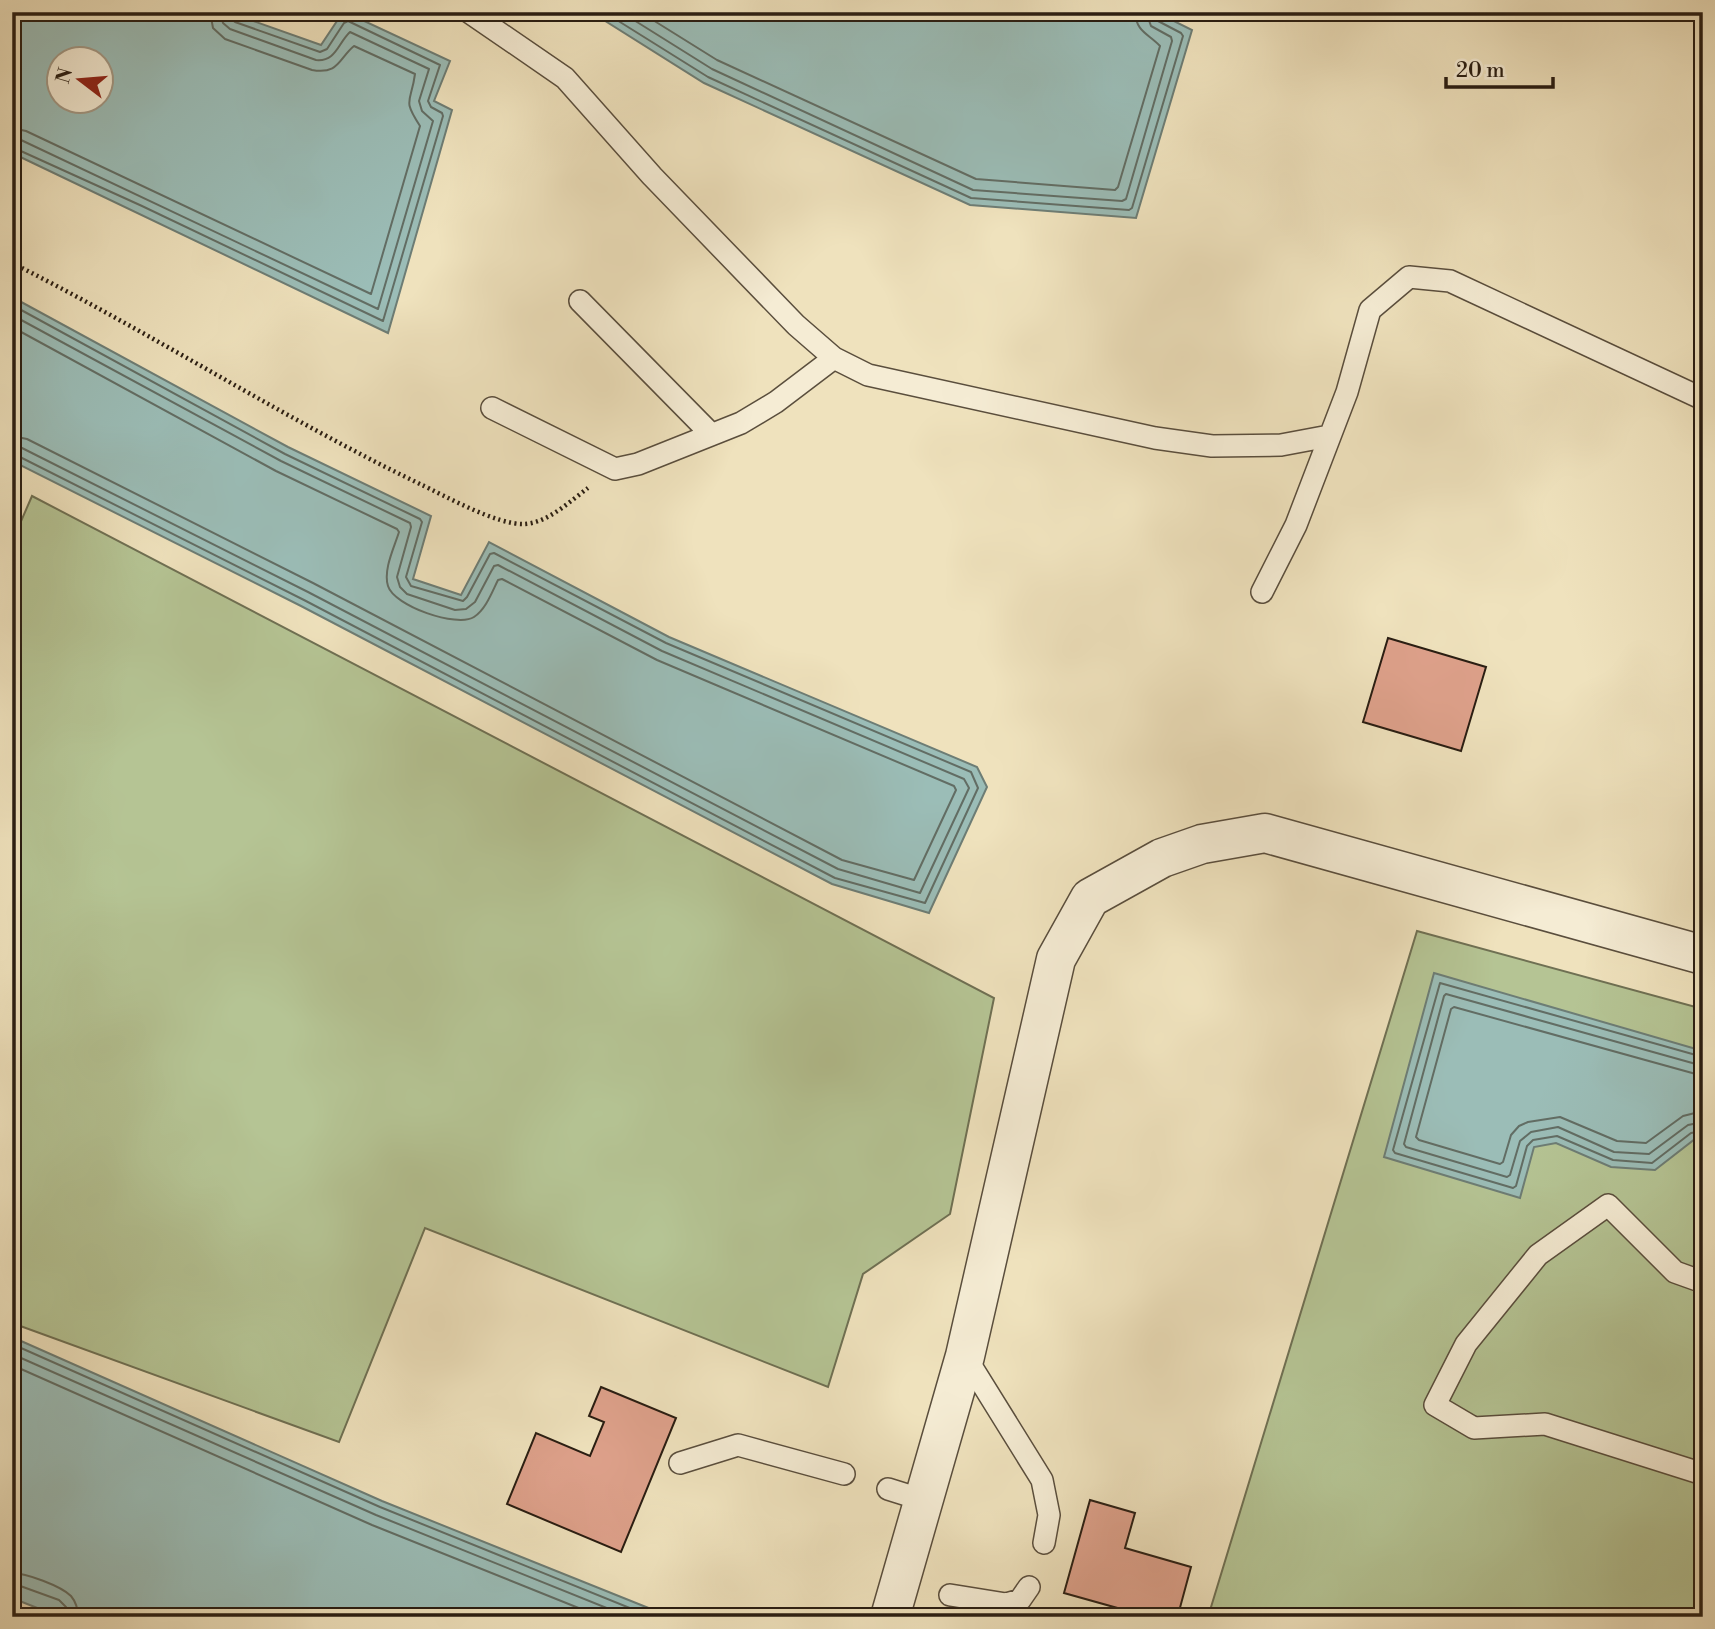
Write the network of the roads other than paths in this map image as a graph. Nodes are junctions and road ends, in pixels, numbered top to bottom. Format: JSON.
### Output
{"nodes":[{"id":1,"x":469,"y":12,"type":"edge"},
{"id":2,"x":580,"y":301,"type":"dead end"},
{"id":3,"x":834,"y":358,"type":"junction"},
{"id":4,"x":1703,"y":399,"type":"edge"},
{"id":5,"x":492,"y":408,"type":"dead end"},
{"id":6,"x":711,"y":434,"type":"junction"},
{"id":7,"x":1329,"y":436,"type":"junction"},
{"id":8,"x":1262,"y":592,"type":"dead end"},
{"id":9,"x":1703,"y":955,"type":"edge"},
{"id":10,"x":1703,"y":1283,"type":"edge"},
{"id":11,"x":965,"y":1356,"type":"junction"},
{"id":12,"x":680,"y":1463,"type":"dead end"},
{"id":13,"x":844,"y":1474,"type":"dead end"},
{"id":14,"x":1703,"y":1474,"type":"edge"},
{"id":15,"x":1044,"y":1543,"type":"dead end"},
{"id":16,"x":1029,"y":1587,"type":"dead end"},
{"id":17,"x":950,"y":1595,"type":"dead end"},
{"id":18,"x":890,"y":1617,"type":"edge"}],
"edges":[{"from":1,"to":3,"type":"lane"},
{"from":2,"to":6,"type":"lane"},
{"from":3,"to":6,"type":"lane"},
{"from":3,"to":7,"type":"lane"},
{"from":4,"to":7,"type":"lane"},
{"from":5,"to":6,"type":"lane"},
{"from":7,"to":8,"type":"lane"},
{"from":9,"to":11,"type":"street"},
{"from":10,"to":14,"type":"lane"},
{"from":11,"to":15,"type":"lane"},
{"from":11,"to":18,"type":"street"},
{"from":12,"to":13,"type":"lane"},
{"from":16,"to":17,"type":"lane"}]}
